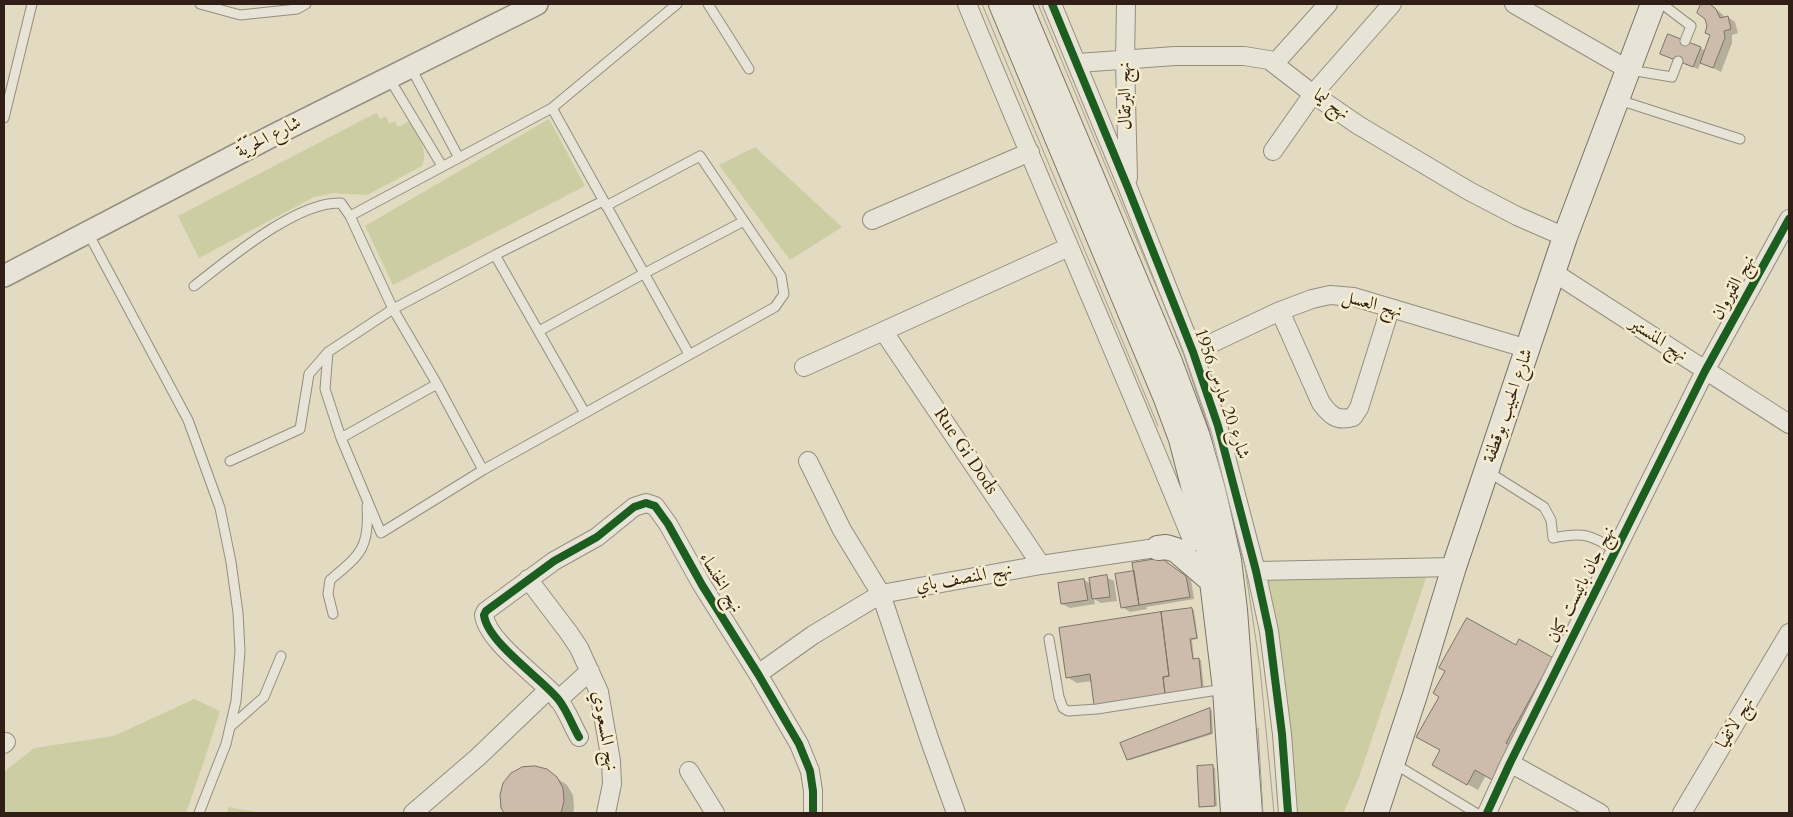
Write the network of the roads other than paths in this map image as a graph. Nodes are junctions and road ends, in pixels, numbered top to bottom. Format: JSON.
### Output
{"nodes":[{"id":1,"x":32,"y":4,"type":"edge"},
{"id":2,"x":200,"y":4,"type":"edge"},
{"id":3,"x":306,"y":4,"type":"edge"},
{"id":4,"x":536,"y":4,"type":"edge"},
{"id":5,"x":677,"y":4,"type":"edge"},
{"id":6,"x":708,"y":4,"type":"edge"},
{"id":7,"x":967,"y":4,"type":"edge"},
{"id":8,"x":1001,"y":4,"type":"edge"},
{"id":9,"x":1019,"y":4,"type":"edge"},
{"id":10,"x":1052,"y":4,"type":"edge"},
{"id":11,"x":1126,"y":4,"type":"edge"},
{"id":12,"x":1328,"y":4,"type":"edge"},
{"id":13,"x":1392,"y":4,"type":"edge"},
{"id":14,"x":1514,"y":4,"type":"edge"},
{"id":15,"x":1653,"y":4,"type":"edge"},
{"id":16,"x":1662,"y":4,"type":"edge"},
{"id":17,"x":297,"y":6,"type":"edge"},
{"id":18,"x":1685,"y":41,"type":"dead end"},
{"id":19,"x":1125,"y":61,"type":"junction"},
{"id":20,"x":1678,"y":61,"type":"dead end"},
{"id":21,"x":1078,"y":63,"type":"junction"},
{"id":22,"x":1275,"y":63,"type":"junction"},
{"id":23,"x":410,"y":67,"type":"junction"},
{"id":24,"x":749,"y":69,"type":"dead end"},
{"id":25,"x":1627,"y":69,"type":"junction"},
{"id":26,"x":389,"y":78,"type":"junction"},
{"id":27,"x":1313,"y":94,"type":"junction"},
{"id":28,"x":1616,"y":99,"type":"junction"},
{"id":29,"x":552,"y":108,"type":"junction"},
{"id":30,"x":4,"y":118,"type":"edge"},
{"id":31,"x":1740,"y":139,"type":"dead end"},
{"id":32,"x":1273,"y":151,"type":"dead end"},
{"id":33,"x":1030,"y":152,"type":"junction"},
{"id":34,"x":459,"y":158,"type":"junction"},
{"id":35,"x":442,"y":166,"type":"junction"},
{"id":36,"x":1128,"y":188,"type":"junction"},
{"id":37,"x":604,"y":204,"type":"junction"},
{"id":38,"x":350,"y":216,"type":"junction"},
{"id":39,"x":1789,"y":219,"type":"edge"},
{"id":40,"x":872,"y":220,"type":"dead end"},
{"id":41,"x":744,"y":221,"type":"junction"},
{"id":42,"x":88,"y":233,"type":"junction"},
{"id":43,"x":1565,"y":237,"type":"junction"},
{"id":44,"x":1069,"y":248,"type":"junction"},
{"id":45,"x":495,"y":255,"type":"junction"},
{"id":46,"x":1553,"y":272,"type":"junction"},
{"id":47,"x":644,"y":273,"type":"junction"},
{"id":48,"x":4,"y":276,"type":"edge"},
{"id":49,"x":194,"y":286,"type":"dead end"},
{"id":50,"x":1390,"y":308,"type":"junction"},
{"id":51,"x":393,"y":309,"type":"junction"},
{"id":52,"x":1280,"y":312,"type":"junction"},
{"id":53,"x":540,"y":331,"type":"junction"},
{"id":54,"x":888,"y":338,"type":"dead end"},
{"id":55,"x":1528,"y":349,"type":"junction"},
{"id":56,"x":328,"y":352,"type":"junction"},
{"id":57,"x":1192,"y":352,"type":"junction"},
{"id":58,"x":689,"y":354,"type":"junction"},
{"id":59,"x":804,"y":367,"type":"dead end"},
{"id":60,"x":1705,"y":371,"type":"junction"},
{"id":61,"x":437,"y":384,"type":"junction"},
{"id":62,"x":585,"y":413,"type":"junction"},
{"id":63,"x":1789,"y":424,"type":"edge"},
{"id":64,"x":341,"y":438,"type":"junction"},
{"id":65,"x":230,"y":461,"type":"dead end"},
{"id":66,"x":808,"y":461,"type":"dead end"},
{"id":67,"x":484,"y":470,"type":"junction"},
{"id":68,"x":1487,"y":471,"type":"junction"},
{"id":69,"x":366,"y":496,"type":"junction"},
{"id":70,"x":1208,"y":539,"type":"junction"},
{"id":71,"x":1158,"y":548,"type":"junction"},
{"id":72,"x":1616,"y":551,"type":"junction"},
{"id":73,"x":1041,"y":565,"type":"junction"},
{"id":74,"x":1454,"y":567,"type":"junction"},
{"id":75,"x":1256,"y":571,"type":"junction"},
{"id":76,"x":528,"y":579,"type":"junction"},
{"id":77,"x":1213,"y":582,"type":"junction"},
{"id":78,"x":881,"y":594,"type":"junction"},
{"id":79,"x":333,"y":614,"type":"dead end"},
{"id":80,"x":1789,"y":633,"type":"edge"},
{"id":81,"x":1049,"y":639,"type":"dead end"},
{"id":82,"x":281,"y":656,"type":"dead end"},
{"id":83,"x":590,"y":671,"type":"junction"},
{"id":84,"x":758,"y":674,"type":"junction"},
{"id":85,"x":1225,"y":689,"type":"junction"},
{"id":86,"x":553,"y":695,"type":"junction"},
{"id":87,"x":230,"y":727,"type":"junction"},
{"id":88,"x":579,"y":737,"type":"dead end"},
{"id":89,"x":1393,"y":763,"type":"junction"},
{"id":90,"x":1510,"y":763,"type":"junction"},
{"id":91,"x":689,"y":771,"type":"dead end"},
{"id":92,"x":1378,"y":808,"type":"edge"},
{"id":93,"x":199,"y":813,"type":"edge"},
{"id":94,"x":413,"y":813,"type":"edge"},
{"id":95,"x":606,"y":813,"type":"edge"},
{"id":96,"x":715,"y":813,"type":"edge"},
{"id":97,"x":813,"y":813,"type":"edge"},
{"id":98,"x":956,"y":813,"type":"edge"},
{"id":99,"x":1233,"y":813,"type":"edge"},
{"id":100,"x":1250,"y":813,"type":"edge"},
{"id":101,"x":1288,"y":813,"type":"edge"},
{"id":102,"x":1476,"y":813,"type":"edge"},
{"id":103,"x":1487,"y":813,"type":"edge"},
{"id":104,"x":1600,"y":813,"type":"edge"},
{"id":105,"x":1682,"y":813,"type":"edge"}],
"edges":[{"from":1,"to":30,"type":"lane"},
{"from":2,"to":17,"type":"lane"},
{"from":3,"to":17,"type":"lane"},
{"from":4,"to":23,"type":"street","name":"شارع الحرّيّة"},
{"from":5,"to":29,"type":"lane"},
{"from":6,"to":24,"type":"lane"},
{"from":7,"to":33,"type":"street","name":"شارع 20 مارس 1956"},
{"from":8,"to":70,"type":"main road","name":"شارع 20 مارس 1956"},
{"from":9,"to":70,"type":"main road","name":"شارع 20 مارس 1956"},
{"from":10,"to":21,"type":"street","name":"شارع 20 مارس 1956"},
{"from":11,"to":19,"type":"street","name":"نهج البرتقال"},
{"from":12,"to":22,"type":"street"},
{"from":13,"to":27,"type":"street"},
{"from":14,"to":25,"type":"street"},
{"from":15,"to":25,"type":"main road","name":"شارع الحبيب بوقطفة"},
{"from":16,"to":18,"type":"lane"},
{"from":19,"to":21,"type":"street","name":"نهج ليما"},
{"from":19,"to":22,"type":"street","name":"نهج ليما"},
{"from":19,"to":36,"type":"street","name":"نهج البرتقال"},
{"from":20,"to":25,"type":"lane"},
{"from":21,"to":36,"type":"street","name":"شارع 20 مارس 1956"},
{"from":22,"to":27,"type":"street","name":"نهج ليما"},
{"from":23,"to":26,"type":"street","name":"شارع الحرّيّة"},
{"from":23,"to":34,"type":"lane"},
{"from":25,"to":28,"type":"main road","name":"شارع الحبيب بوقطفة"},
{"from":26,"to":35,"type":"lane"},
{"from":26,"to":42,"type":"street","name":"شارع الحرّيّة"},
{"from":27,"to":32,"type":"street"},
{"from":27,"to":43,"type":"street","name":"نهج ليما"},
{"from":28,"to":31,"type":"lane"},
{"from":28,"to":43,"type":"main road","name":"شارع الحبيب بوقطفة"},
{"from":29,"to":34,"type":"lane"},
{"from":29,"to":37,"type":"lane"},
{"from":33,"to":40,"type":"street"},
{"from":33,"to":44,"type":"street","name":"شارع 20 مارس 1956"},
{"from":34,"to":35,"type":"lane"},
{"from":35,"to":38,"type":"lane"},
{"from":36,"to":57,"type":"street","name":"شارع 20 مارس 1956"},
{"from":37,"to":41,"type":"lane"},
{"from":37,"to":45,"type":"lane"},
{"from":37,"to":47,"type":"lane"},
{"from":38,"to":49,"type":"lane"},
{"from":38,"to":51,"type":"lane"},
{"from":39,"to":60,"type":"street","name":"نهج القيروان"},
{"from":41,"to":47,"type":"lane"},
{"from":41,"to":58,"type":"lane"},
{"from":42,"to":48,"type":"street","name":"شارع الحرّيّة"},
{"from":42,"to":87,"type":"lane"},
{"from":43,"to":46,"type":"main road","name":"شارع الحبيب بوقطفة"},
{"from":44,"to":59,"type":"street"},
{"from":44,"to":70,"type":"street","name":"شارع 20 مارس 1956"},
{"from":45,"to":51,"type":"lane"},
{"from":45,"to":53,"type":"lane"},
{"from":46,"to":55,"type":"main road","name":"شارع الحبيب بوقطفة"},
{"from":46,"to":60,"type":"street","name":"نهج المنستير"},
{"from":47,"to":53,"type":"lane"},
{"from":47,"to":58,"type":"lane"},
{"from":50,"to":52,"type":"street","name":"نهج العسل"},
{"from":50,"to":52,"type":"street"},
{"from":50,"to":55,"type":"street","name":"نهج العسل"},
{"from":51,"to":56,"type":"lane"},
{"from":51,"to":61,"type":"lane"},
{"from":52,"to":57,"type":"street","name":"نهج العسل"},
{"from":53,"to":62,"type":"lane"},
{"from":54,"to":73,"type":"street","name":"Rue Gi Dods"},
{"from":55,"to":68,"type":"main road","name":"شارع الحبيب بوقطفة"},
{"from":56,"to":64,"type":"lane"},
{"from":56,"to":65,"type":"lane"},
{"from":57,"to":75,"type":"street","name":"شارع 20 مارس 1956"},
{"from":58,"to":62,"type":"lane"},
{"from":60,"to":63,"type":"street","name":"نهج المنستير"},
{"from":60,"to":72,"type":"street","name":"نهج جان باتيست كبان"},
{"from":61,"to":64,"type":"lane"},
{"from":61,"to":67,"type":"lane"},
{"from":62,"to":67,"type":"lane"},
{"from":64,"to":69,"type":"lane"},
{"from":66,"to":78,"type":"street"},
{"from":67,"to":69,"type":"lane"},
{"from":68,"to":72,"type":"lane"},
{"from":68,"to":74,"type":"main road","name":"شارع الحبيب بوقطفة"},
{"from":69,"to":79,"type":"lane"},
{"from":70,"to":71,"type":"street","name":"نهج المنصف باي"},
{"from":70,"to":77,"type":"main road","name":"شارع 20 مارس 1956"},
{"from":70,"to":100,"type":"main road","name":"شارع 20 مارس 1956"},
{"from":71,"to":73,"type":"street","name":"نهج المنصف باي"},
{"from":71,"to":77,"type":"main road"},
{"from":72,"to":90,"type":"street","name":"نهج جان باتيست كبان"},
{"from":73,"to":78,"type":"street","name":"نهج المنصف باي"},
{"from":74,"to":75,"type":"street"},
{"from":74,"to":89,"type":"main road","name":"شارع الحبيب بوقطفة"},
{"from":75,"to":101,"type":"street","name":"شارع 20 مارس 1956"},
{"from":76,"to":83,"type":"street","name":"نهج المسعودي"},
{"from":76,"to":84,"type":"street","name":"نهج الخنساء"},
{"from":76,"to":86,"type":"street"},
{"from":77,"to":85,"type":"main road","name":"شارع 20 مارس 1956"},
{"from":78,"to":84,"type":"street","name":"نهج المنصف باي"},
{"from":78,"to":98,"type":"street"},
{"from":80,"to":105,"type":"street","name":"نهج لاتفيا"},
{"from":81,"to":85,"type":"lane"},
{"from":82,"to":87,"type":"lane"},
{"from":83,"to":86,"type":"street"},
{"from":83,"to":95,"type":"street","name":"نهج المسعودي"},
{"from":84,"to":97,"type":"street","name":"نهج الخنساء"},
{"from":85,"to":99,"type":"main road","name":"شارع 20 مارس 1956"},
{"from":86,"to":88,"type":"street"},
{"from":86,"to":94,"type":"street"},
{"from":87,"to":93,"type":"lane"},
{"from":89,"to":92,"type":"main road","name":"شارع الحبيب بوقطفة"},
{"from":89,"to":102,"type":"lane"},
{"from":90,"to":103,"type":"street","name":"نهج جان باتيست كبان"},
{"from":90,"to":104,"type":"street"},
{"from":91,"to":96,"type":"street"}]}
